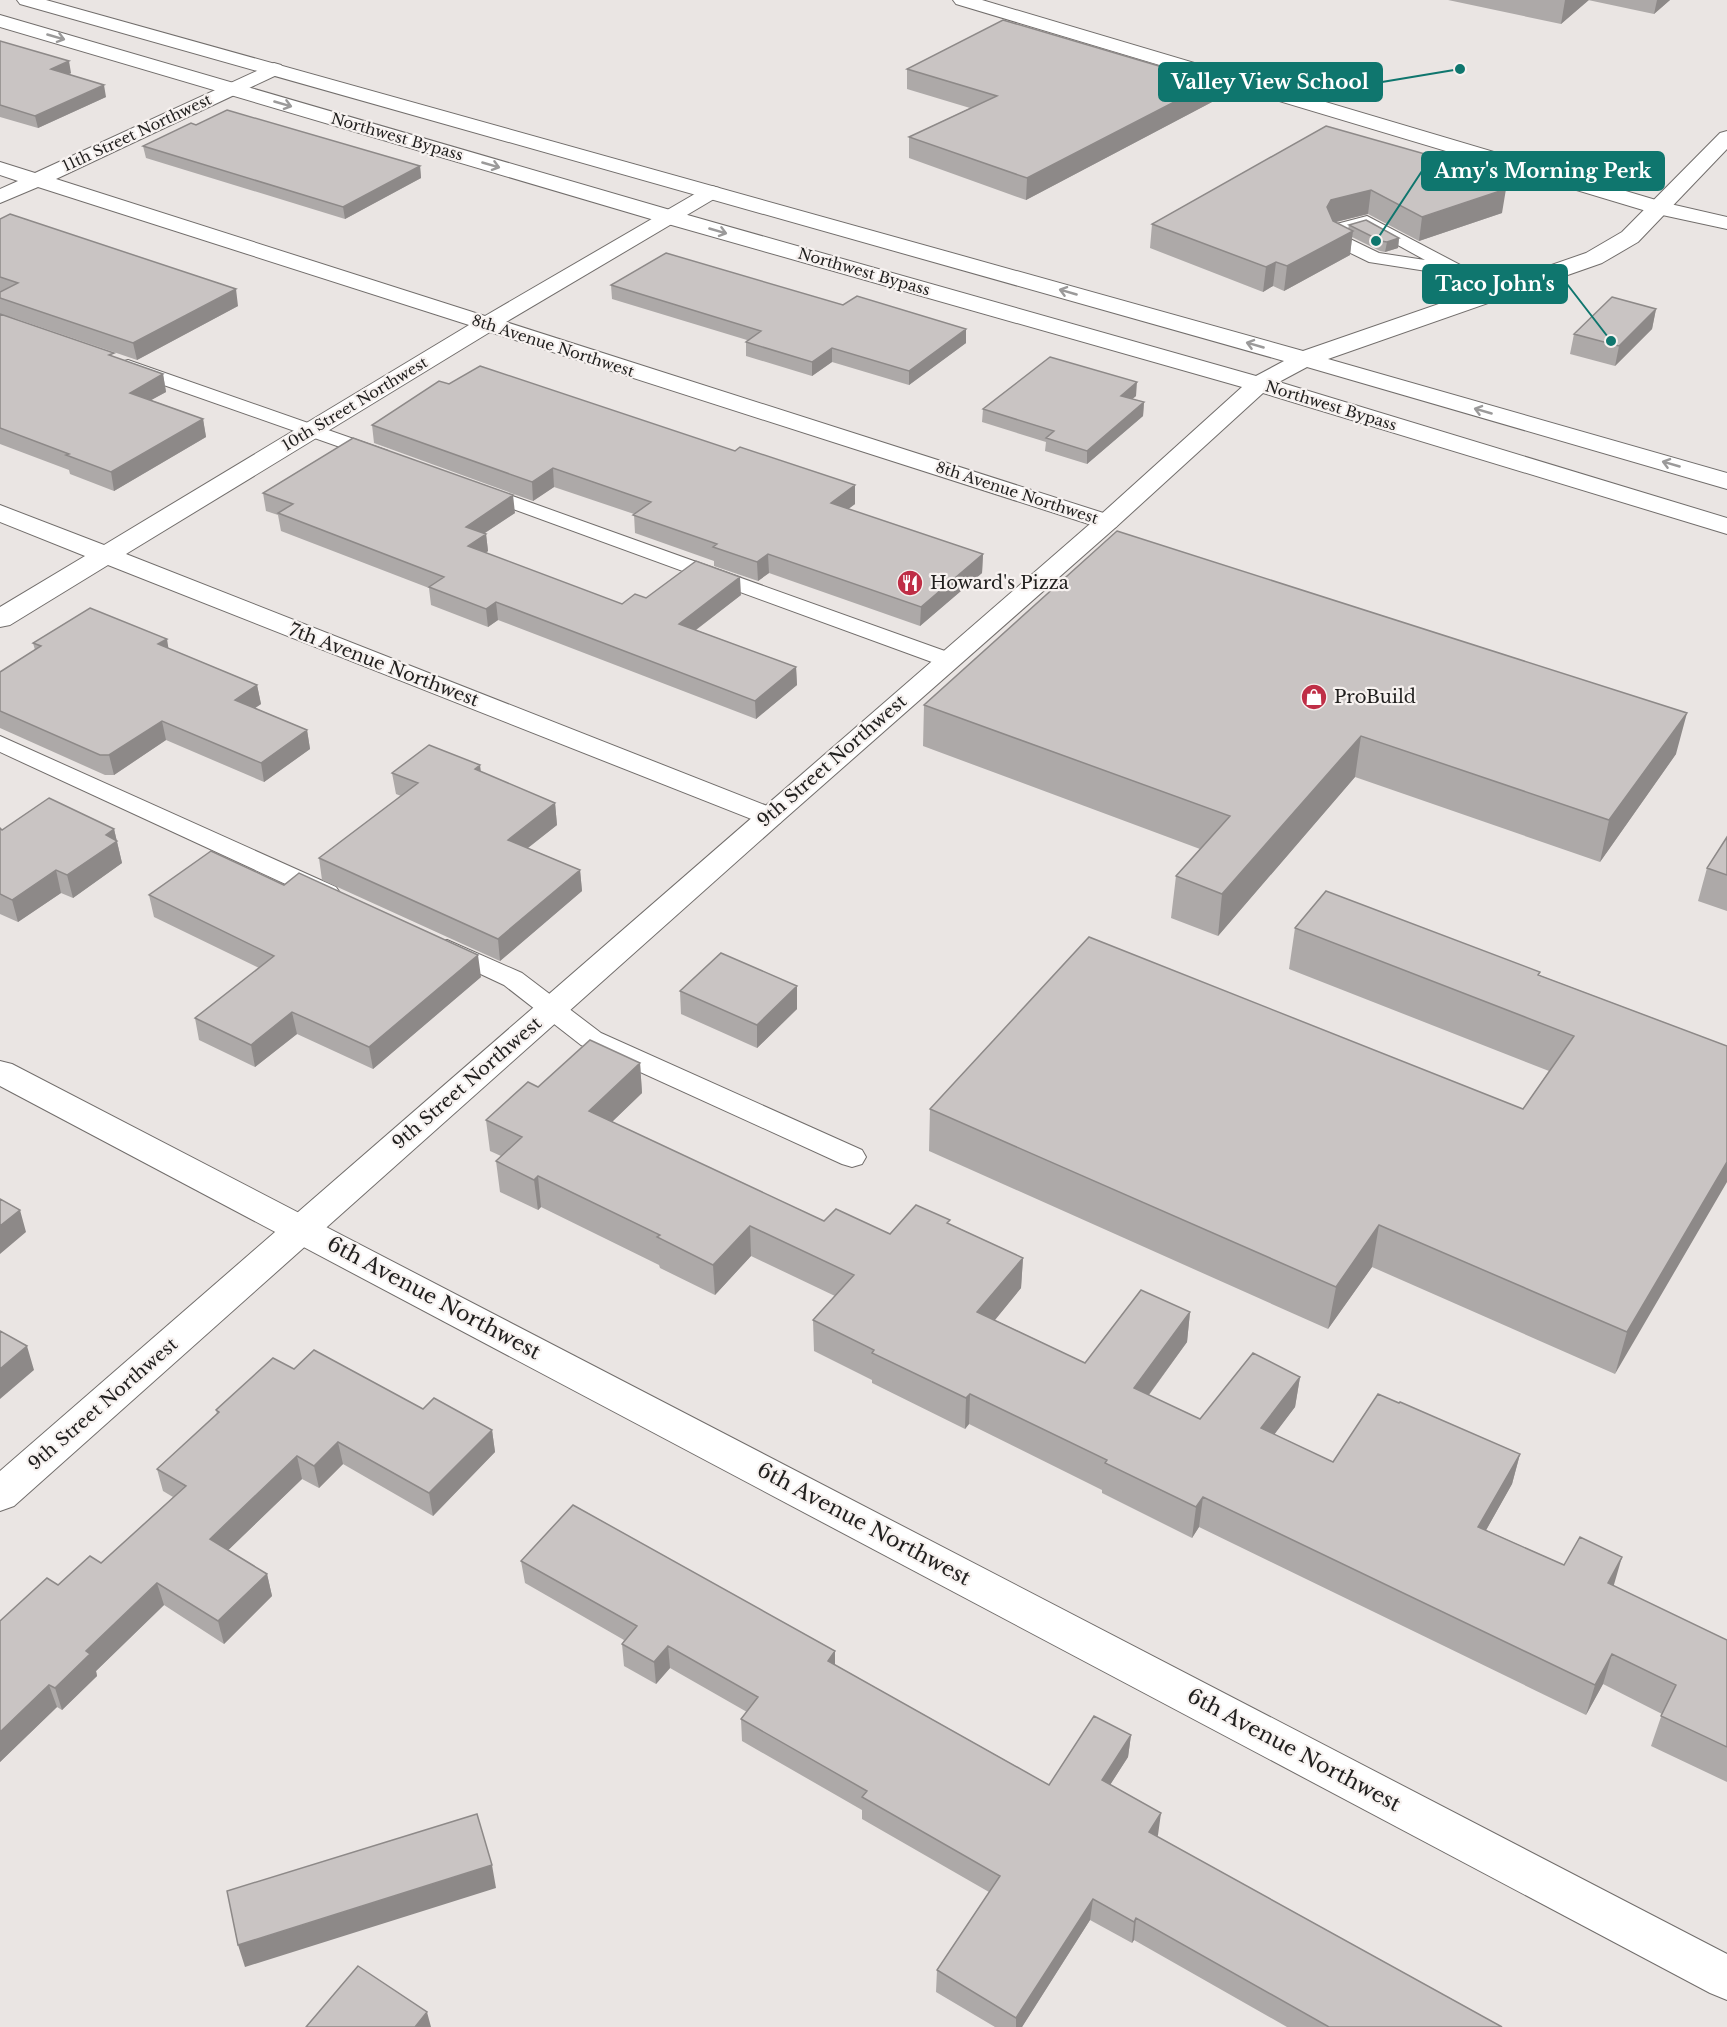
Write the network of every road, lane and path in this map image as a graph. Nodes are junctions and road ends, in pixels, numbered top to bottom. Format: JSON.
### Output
{"nodes":[{"id":1,"x":26,"y":0,"type":"edge"},
{"id":2,"x":962,"y":0,"type":"edge"},
{"id":3,"x":0,"y":21,"type":"edge"},
{"id":4,"x":274,"y":69,"type":"junction"},
{"id":5,"x":232,"y":89,"type":"junction"},
{"id":6,"x":1727,"y":137,"type":"edge"},
{"id":7,"x":0,"y":168,"type":"edge"},
{"id":8,"x":37,"y":180,"type":"junction"},
{"id":9,"x":712,"y":192,"type":"junction"},
{"id":10,"x":0,"y":197,"type":"edge"},
{"id":11,"x":1661,"y":208,"type":"junction"},
{"id":12,"x":669,"y":217,"type":"junction"},
{"id":13,"x":1727,"y":224,"type":"edge"},
{"id":14,"x":1457,"y":270,"type":"junction"},
{"id":15,"x":1497,"y":292,"type":"junction"},
{"id":16,"x":487,"y":324,"type":"junction"},
{"id":17,"x":1304,"y":359,"type":"junction"},
{"id":18,"x":111,"y":360,"type":"edge"},
{"id":19,"x":1258,"y":384,"type":"junction"},
{"id":20,"x":312,"y":430,"type":"junction"},
{"id":21,"x":400,"y":462,"type":"edge"},
{"id":22,"x":1727,"y":480,"type":"edge"},
{"id":23,"x":455,"y":482,"type":"edge"},
{"id":24,"x":0,"y":513,"type":"edge"},
{"id":25,"x":1107,"y":522,"type":"junction"},
{"id":26,"x":1727,"y":526,"type":"edge"},
{"id":27,"x":104,"y":555,"type":"junction"},
{"id":28,"x":0,"y":619,"type":"edge"},
{"id":29,"x":948,"y":660,"type":"junction"},
{"id":30,"x":0,"y":743,"type":"edge"},
{"id":31,"x":769,"y":816,"type":"junction"},
{"id":32,"x":353,"y":905,"type":"edge"},
{"id":33,"x":428,"y":940,"type":"edge"},
{"id":34,"x":552,"y":1008,"type":"junction"},
{"id":35,"x":0,"y":1072,"type":"edge"},
{"id":36,"x":852,"y":1157,"type":"dead end"},
{"id":37,"x":302,"y":1228,"type":"junction"},
{"id":38,"x":1,"y":1492,"type":"edge"},
{"id":39,"x":1727,"y":1978,"type":"edge"}],
"edges":[{"from":1,"to":4,"type":"street","name":"Northwest Bypass"},
{"from":2,"to":11,"type":"street"},
{"from":3,"to":5,"type":"street","name":"Northwest Bypass","one_way":true},
{"from":4,"to":5,"type":"street","name":"11th Street Northwest"},
{"from":4,"to":9,"type":"street","name":"Northwest Bypass"},
{"from":5,"to":8,"type":"street","name":"11th Street Northwest"},
{"from":5,"to":12,"type":"street","name":"Northwest Bypass","one_way":true},
{"from":6,"to":11,"type":"street","name":"9th Street Northwest"},
{"from":7,"to":8,"type":"street","name":"8th Avenue Northwest"},
{"from":8,"to":10,"type":"street","name":"11th Street Northwest"},
{"from":8,"to":16,"type":"street","name":"8th Avenue Northwest"},
{"from":9,"to":12,"type":"street","name":"10th Street Northwest"},
{"from":17,"to":9,"type":"street","name":"Northwest Bypass","one_way":true},
{"from":11,"to":13,"type":"street"},
{"from":11,"to":15,"type":"street","name":"9th Street Northwest"},
{"from":12,"to":16,"type":"street","name":"10th Street Northwest"},
{"from":12,"to":19,"type":"street","name":"Northwest Bypass","one_way":true},
{"from":14,"to":14,"type":"lane"},
{"from":14,"to":15,"type":"lane"},
{"from":15,"to":17,"type":"street","name":"9th Street Northwest"},
{"from":16,"to":20,"type":"street","name":"10th Street Northwest"},
{"from":16,"to":25,"type":"street","name":"8th Avenue Northwest"},
{"from":17,"to":19,"type":"street","name":"9th Street Northwest"},
{"from":22,"to":17,"type":"street","name":"Northwest Bypass","one_way":true},
{"from":18,"to":20,"type":"lane"},
{"from":19,"to":25,"type":"street","name":"9th Street Northwest"},
{"from":19,"to":26,"type":"street","name":"Northwest Bypass"},
{"from":20,"to":21,"type":"lane"},
{"from":20,"to":27,"type":"street","name":"10th Street Northwest"},
{"from":23,"to":29,"type":"lane"},
{"from":24,"to":27,"type":"street","name":"7th Avenue Northwest"},
{"from":25,"to":29,"type":"street","name":"9th Street Northwest"},
{"from":27,"to":28,"type":"street","name":"10th Street Northwest"},
{"from":27,"to":31,"type":"street","name":"7th Avenue Northwest"},
{"from":29,"to":31,"type":"street","name":"9th Street Northwest"},
{"from":30,"to":32,"type":"lane"},
{"from":31,"to":34,"type":"street","name":"9th Street Northwest"},
{"from":33,"to":34,"type":"lane"},
{"from":34,"to":36,"type":"lane"},
{"from":34,"to":37,"type":"street","name":"9th Street Northwest"},
{"from":35,"to":37,"type":"street","name":"6th Avenue Northwest"},
{"from":37,"to":38,"type":"street","name":"9th Street Northwest"},
{"from":37,"to":39,"type":"street","name":"6th Avenue Northwest"}]}
